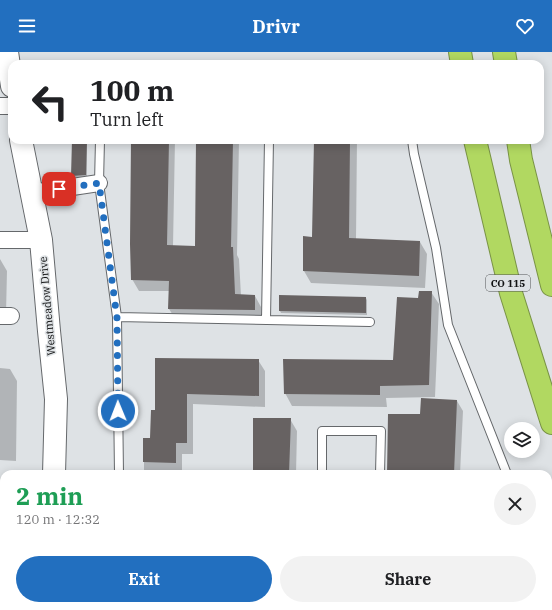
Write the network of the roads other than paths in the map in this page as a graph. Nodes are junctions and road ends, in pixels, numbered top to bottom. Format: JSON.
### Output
{"nodes":[{"id":1,"x":23,"y":144,"type":"edge"},
{"id":2,"x":100,"y":144,"type":"edge"},
{"id":3,"x":269,"y":144,"type":"edge"},
{"id":4,"x":413,"y":144,"type":"edge"},
{"id":5,"x":476,"y":144,"type":"edge"},
{"id":6,"x":519,"y":144,"type":"edge"},
{"id":7,"x":99,"y":183,"type":"junction"},
{"id":8,"x":32,"y":193,"type":"junction"},
{"id":9,"x":0,"y":240,"type":"edge"},
{"id":10,"x":41,"y":240,"type":"junction"},
{"id":11,"x":552,"y":285,"type":"edge"},
{"id":12,"x":117,"y":318,"type":"junction"},
{"id":13,"x":266,"y":320,"type":"junction"},
{"id":14,"x":370,"y":322,"type":"dead end"},
{"id":15,"x":552,"y":423,"type":"edge"},
{"id":16,"x":54,"y":470,"type":"edge"},
{"id":17,"x":119,"y":470,"type":"edge"},
{"id":18,"x":322,"y":470,"type":"edge"},
{"id":19,"x":380,"y":470,"type":"edge"},
{"id":20,"x":505,"y":470,"type":"edge"}],
"edges":[{"from":1,"to":8,"type":"street","name":"Westmeadow Drive"},
{"from":2,"to":7,"type":"lane"},
{"from":3,"to":13,"type":"lane"},
{"from":4,"to":20,"type":"lane"},
{"from":5,"to":15,"type":"highway","number":"CO 115"},
{"from":6,"to":11,"type":"highway"},
{"from":7,"to":8,"type":"street"},
{"from":7,"to":12,"type":"lane"},
{"from":8,"to":10,"type":"street","name":"Westmeadow Drive"},
{"from":9,"to":10,"type":"street"},
{"from":10,"to":16,"type":"street","name":"Westmeadow Drive"},
{"from":12,"to":13,"type":"lane"},
{"from":12,"to":17,"type":"lane"},
{"from":13,"to":14,"type":"lane"},
{"from":18,"to":19,"type":"lane"}]}
